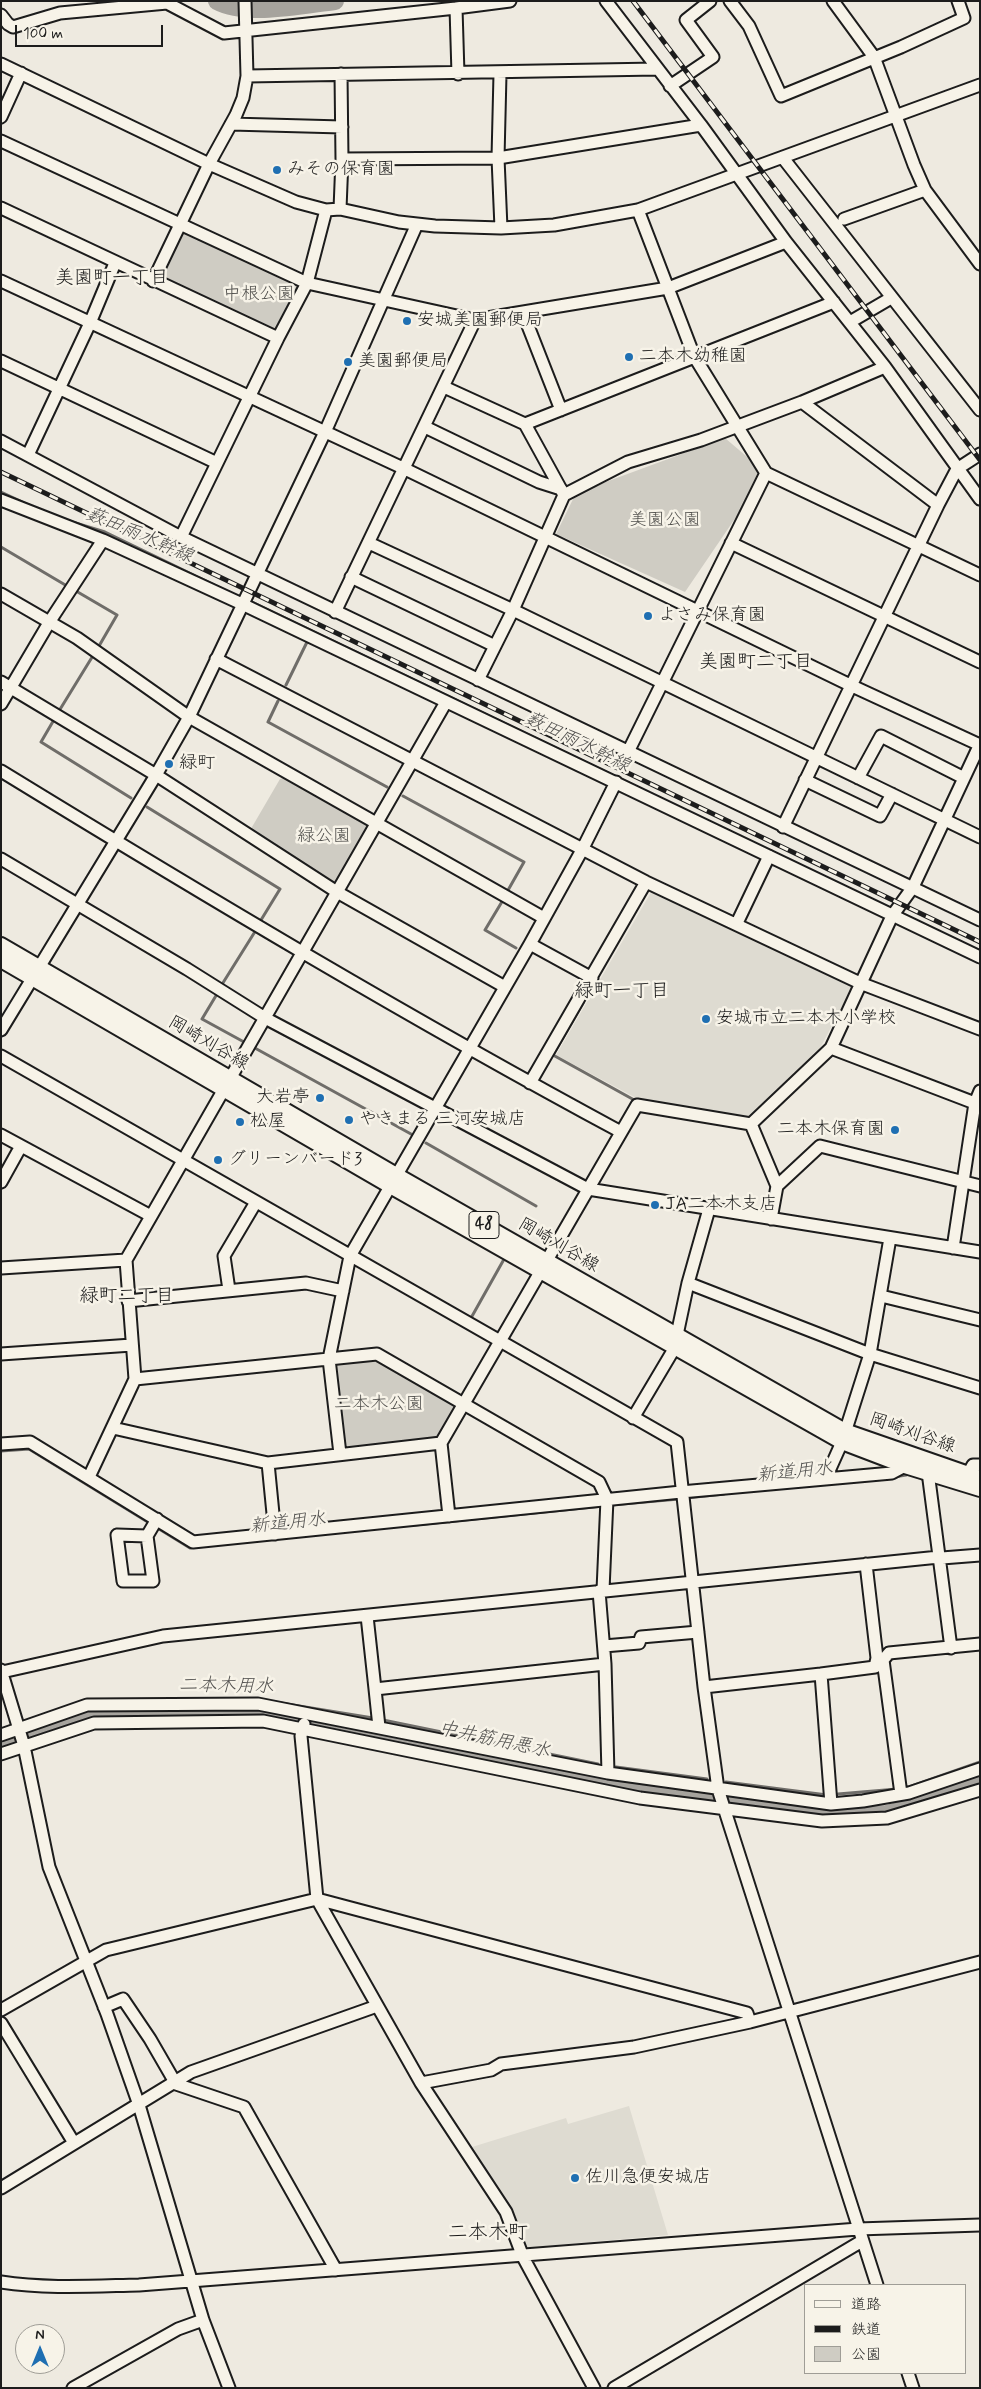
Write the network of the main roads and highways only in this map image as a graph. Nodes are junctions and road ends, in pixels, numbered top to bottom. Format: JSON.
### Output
{"nodes":[{"id":1,"x":1,"y":945,"type":"edge"},
{"id":2,"x":1,"y":960,"type":"edge"},
{"id":3,"x":35,"y":973,"type":"junction"},
{"id":4,"x":843,"y":1436,"type":"junction"},
{"id":5,"x":974,"y":1476,"type":"edge"},
{"id":6,"x":980,"y":1489,"type":"edge"}],
"edges":[{"from":1,"to":3,"type":"main road","name":"岡崎刈谷線","number":"48"},
{"from":2,"to":3,"type":"main road","name":"岡崎刈谷線","number":"48"},
{"from":3,"to":4,"type":"main road","name":"岡崎刈谷線","number":"48"},
{"from":4,"to":5,"type":"main road","name":"岡崎刈谷線","number":"48"},
{"from":4,"to":6,"type":"main road","name":"岡崎刈谷線","number":"48"}]}
